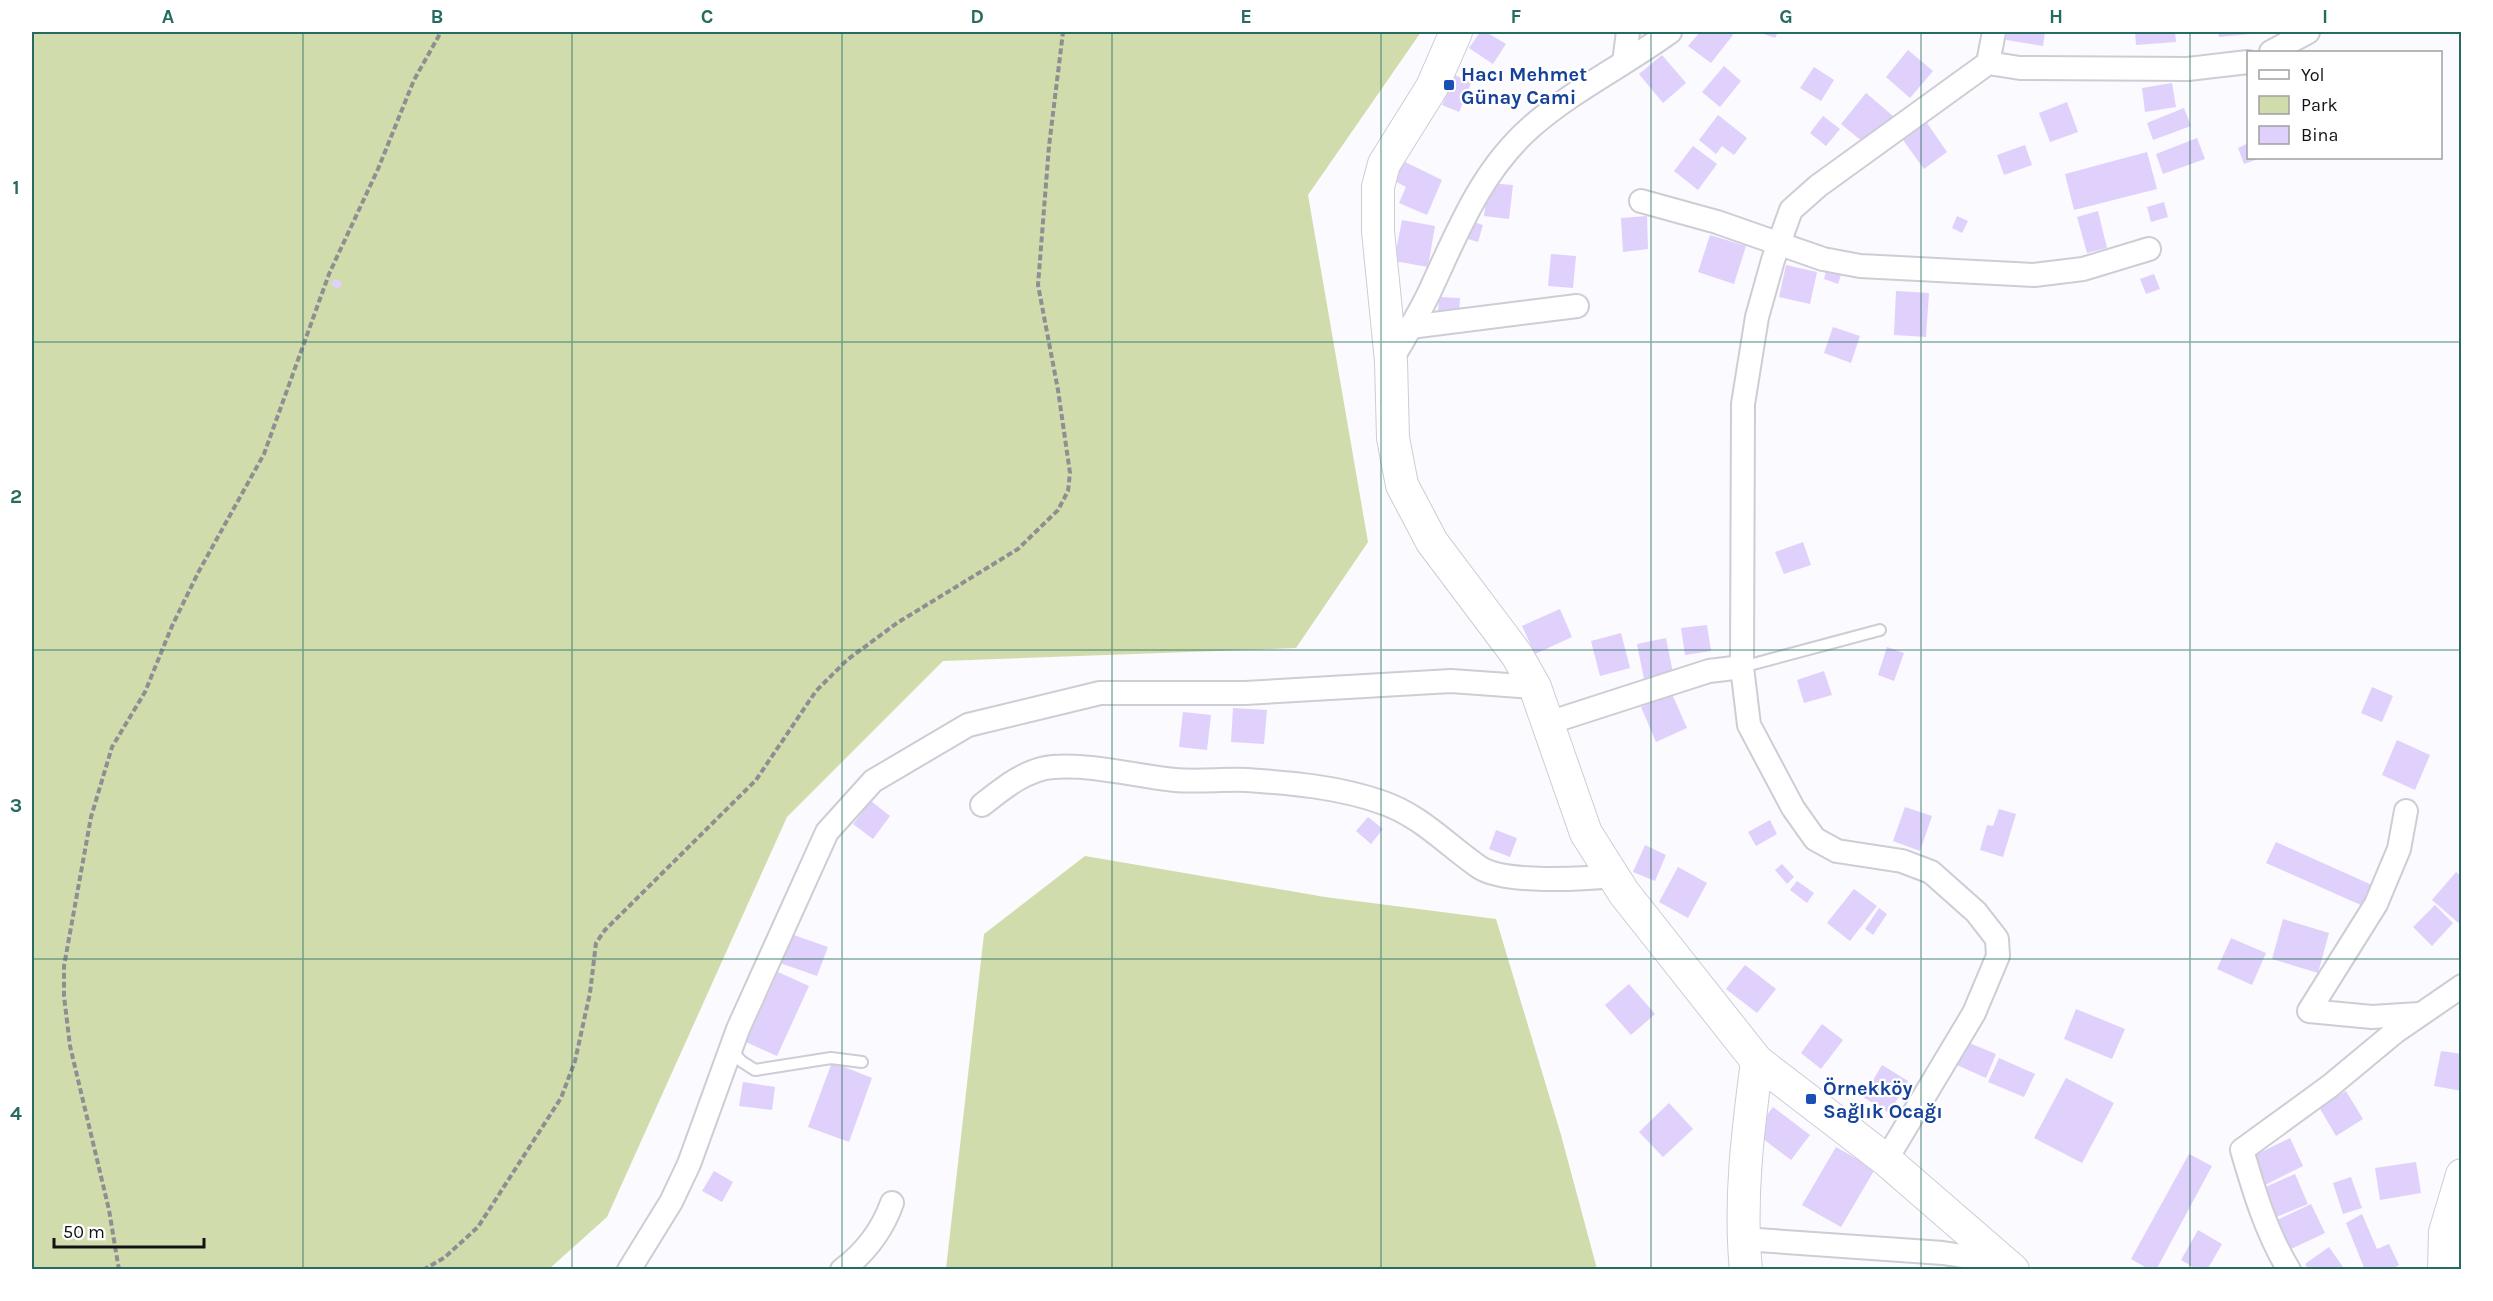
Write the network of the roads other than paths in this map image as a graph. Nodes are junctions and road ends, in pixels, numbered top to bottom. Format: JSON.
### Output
{"nodes":[{"id":1,"x":1456,"y":32,"type":"edge"},
{"id":2,"x":1628,"y":32,"type":"edge"},
{"id":3,"x":1670,"y":32,"type":"edge"},
{"id":4,"x":1994,"y":32,"type":"edge"},
{"id":5,"x":2308,"y":32,"type":"edge"},
{"id":6,"x":2273,"y":51,"type":"edge"},
{"id":7,"x":2247,"y":62,"type":"edge"},
{"id":8,"x":1624,"y":63,"type":"junction"},
{"id":9,"x":1988,"y":63,"type":"junction"},
{"id":10,"x":1641,"y":201,"type":"dead end"},
{"id":11,"x":1778,"y":244,"type":"junction"},
{"id":12,"x":2149,"y":249,"type":"dead end"},
{"id":13,"x":1576,"y":306,"type":"dead end"},
{"id":14,"x":1410,"y":327,"type":"junction"},
{"id":15,"x":1391,"y":361,"type":"junction"},
{"id":16,"x":1880,"y":630,"type":"dead end"},
{"id":17,"x":1742,"y":667,"type":"junction"},
{"id":18,"x":1535,"y":687,"type":"junction"},
{"id":19,"x":1548,"y":723,"type":"junction"},
{"id":20,"x":982,"y":805,"type":"dead end"},
{"id":21,"x":2406,"y":811,"type":"dead end"},
{"id":22,"x":1613,"y":876,"type":"junction"},
{"id":23,"x":2462,"y":986,"type":"edge"},
{"id":24,"x":2419,"y":1014,"type":"junction"},
{"id":25,"x":731,"y":1049,"type":"junction"},
{"id":26,"x":1757,"y":1061,"type":"junction"},
{"id":27,"x":862,"y":1062,"type":"dead end"},
{"id":28,"x":1886,"y":1160,"type":"junction"},
{"id":29,"x":2462,"y":1175,"type":"edge"},
{"id":30,"x":892,"y":1203,"type":"dead end"},
{"id":31,"x":1744,"y":1254,"type":"edge"},
{"id":32,"x":2008,"y":1266,"type":"edge"},
{"id":33,"x":629,"y":1269,"type":"edge"},
{"id":34,"x":842,"y":1269,"type":"edge"},
{"id":35,"x":2289,"y":1269,"type":"edge"},
{"id":36,"x":2445,"y":1269,"type":"edge"}],
"edges":[{"from":1,"to":15,"type":"street"},
{"from":2,"to":8,"type":"street"},
{"from":3,"to":8,"type":"street"},
{"from":4,"to":9,"type":"street"},
{"from":5,"to":6,"type":"street"},
{"from":7,"to":9,"type":"street"},
{"from":8,"to":14,"type":"street"},
{"from":9,"to":11,"type":"street"},
{"from":10,"to":11,"type":"street"},
{"from":11,"to":12,"type":"street"},
{"from":11,"to":17,"type":"street"},
{"from":13,"to":14,"type":"street"},
{"from":14,"to":15,"type":"street"},
{"from":15,"to":18,"type":"street"},
{"from":16,"to":17,"type":"lane"},
{"from":17,"to":19,"type":"street"},
{"from":17,"to":28,"type":"street"},
{"from":18,"to":19,"type":"street"},
{"from":18,"to":25,"type":"street"},
{"from":19,"to":22,"type":"street"},
{"from":20,"to":22,"type":"street"},
{"from":21,"to":24,"type":"street"},
{"from":22,"to":26,"type":"street"},
{"from":23,"to":24,"type":"street"},
{"from":24,"to":35,"type":"street"},
{"from":25,"to":27,"type":"lane"},
{"from":25,"to":33,"type":"street"},
{"from":26,"to":28,"type":"street"},
{"from":26,"to":31,"type":"street"},
{"from":28,"to":32,"type":"street"},
{"from":29,"to":36,"type":"street"},
{"from":30,"to":34,"type":"street"},
{"from":31,"to":32,"type":"street"}]}
